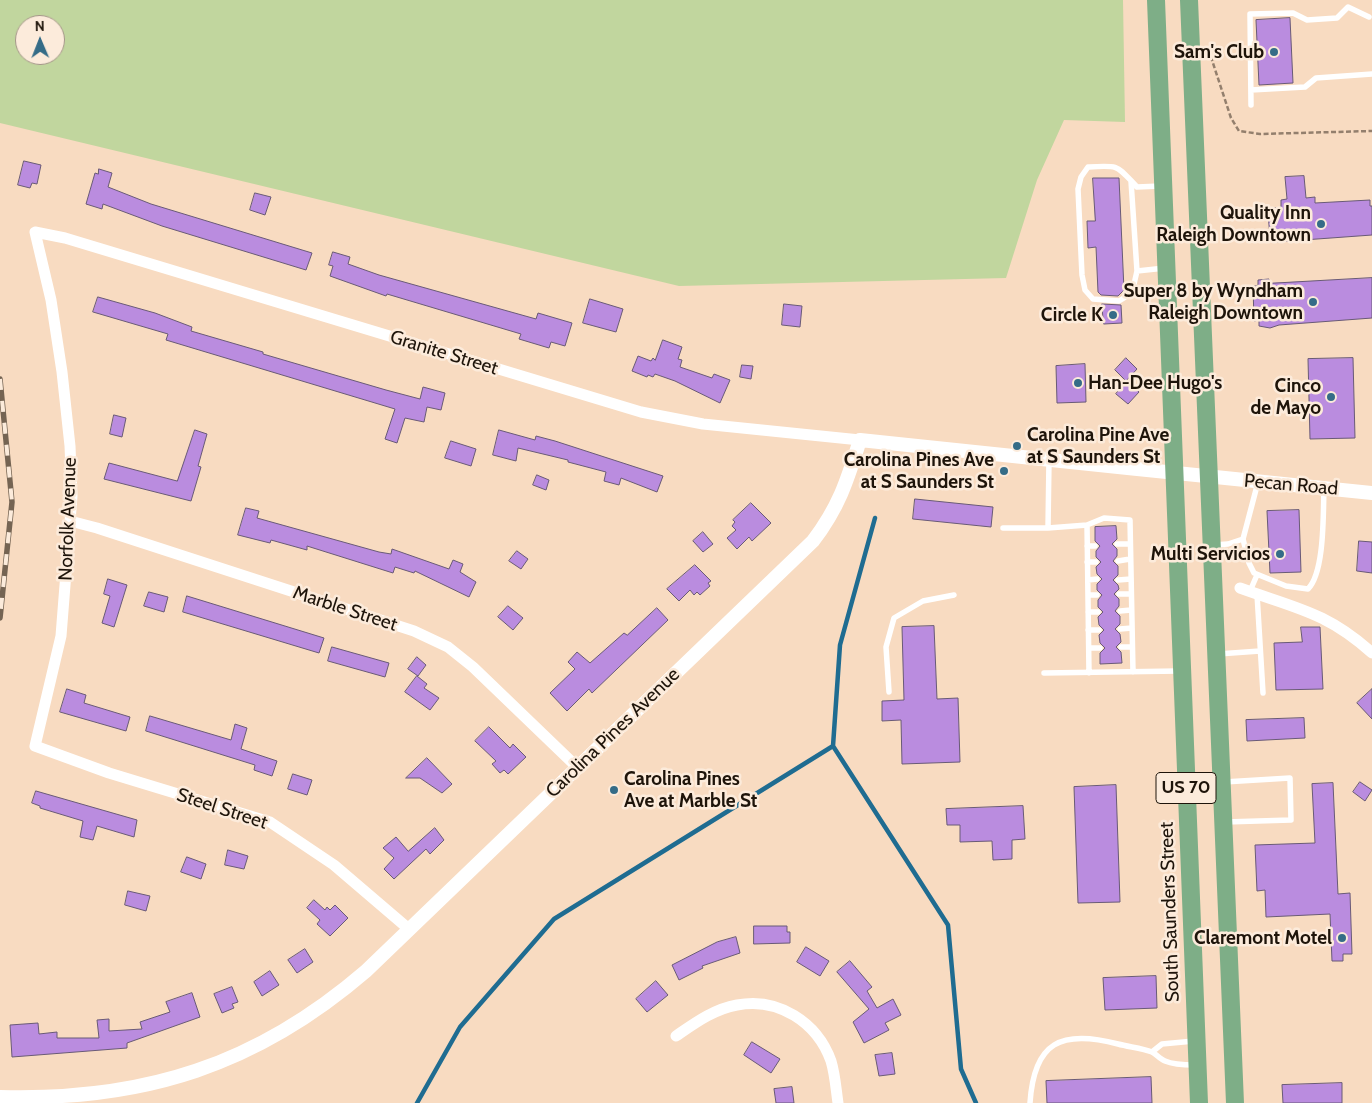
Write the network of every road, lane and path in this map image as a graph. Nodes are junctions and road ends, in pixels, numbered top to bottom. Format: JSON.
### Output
{"nodes":[{"id":1,"x":1156,"y":0,"type":"edge"},
{"id":2,"x":1189,"y":0,"type":"edge"},
{"id":3,"x":1369,"y":17,"type":"dead end"},
{"id":4,"x":1205,"y":53,"type":"dead end"},
{"id":5,"x":1372,"y":74,"type":"edge"},
{"id":6,"x":1251,"y":90,"type":"junction"},
{"id":7,"x":1251,"y":105,"type":"dead end"},
{"id":8,"x":1372,"y":131,"type":"edge"},
{"id":9,"x":1131,"y":181,"type":"junction"},
{"id":10,"x":1163,"y":186,"type":"junction"},
{"id":11,"x":35,"y":232,"type":"joint"},
{"id":12,"x":1166,"y":268,"type":"junction"},
{"id":13,"x":1137,"y":271,"type":"junction"},
{"id":14,"x":860,"y":440,"type":"junction"},
{"id":15,"x":1050,"y":460,"type":"junction"},
{"id":16,"x":1174,"y":474,"type":"junction"},
{"id":17,"x":1210,"y":478,"type":"junction"},
{"id":18,"x":1258,"y":482,"type":"junction"},
{"id":19,"x":1324,"y":488,"type":"junction"},
{"id":20,"x":1372,"y":493,"type":"edge"},
{"id":21,"x":70,"y":521,"type":"junction"},
{"id":22,"x":1087,"y":525,"type":"junction"},
{"id":23,"x":1003,"y":528,"type":"dead end"},
{"id":24,"x":1048,"y":528,"type":"junction"},
{"id":25,"x":1243,"y":539,"type":"junction"},
{"id":26,"x":1117,"y":544,"type":"dead end"},
{"id":27,"x":1130,"y":544,"type":"junction"},
{"id":28,"x":1212,"y":545,"type":"junction"},
{"id":29,"x":1087,"y":546,"type":"junction"},
{"id":30,"x":1096,"y":546,"type":"dead end"},
{"id":31,"x":1130,"y":559,"type":"junction"},
{"id":32,"x":1118,"y":560,"type":"dead end"},
{"id":33,"x":1087,"y":562,"type":"junction"},
{"id":34,"x":1096,"y":562,"type":"dead end"},
{"id":35,"x":1256,"y":575,"type":"junction"},
{"id":36,"x":1097,"y":579,"type":"dead end"},
{"id":37,"x":1131,"y":579,"type":"junction"},
{"id":38,"x":1088,"y":580,"type":"junction"},
{"id":39,"x":1118,"y":580,"type":"dead end"},
{"id":40,"x":1249,"y":592,"type":"junction"},
{"id":41,"x":1119,"y":594,"type":"dead end"},
{"id":42,"x":1131,"y":594,"type":"junction"},
{"id":43,"x":954,"y":595,"type":"dead end"},
{"id":44,"x":1098,"y":595,"type":"dead end"},
{"id":45,"x":1088,"y":596,"type":"junction"},
{"id":46,"x":1132,"y":610,"type":"junction"},
{"id":47,"x":1120,"y":611,"type":"dead end"},
{"id":48,"x":1088,"y":612,"type":"junction"},
{"id":49,"x":1098,"y":612,"type":"dead end"},
{"id":50,"x":1132,"y":628,"type":"junction"},
{"id":51,"x":1120,"y":629,"type":"dead end"},
{"id":52,"x":1088,"y":630,"type":"junction"},
{"id":53,"x":1099,"y":630,"type":"dead end"},
{"id":54,"x":1121,"y":647,"type":"dead end"},
{"id":55,"x":1132,"y":647,"type":"junction"},
{"id":56,"x":1088,"y":648,"type":"junction"},
{"id":57,"x":1100,"y":648,"type":"dead end"},
{"id":58,"x":1260,"y":651,"type":"junction"},
{"id":59,"x":1372,"y":653,"type":"edge"},
{"id":60,"x":1216,"y":654,"type":"junction"},
{"id":61,"x":1181,"y":671,"type":"junction"},
{"id":62,"x":1133,"y":672,"type":"junction"},
{"id":63,"x":1044,"y":673,"type":"dead end"},
{"id":64,"x":1089,"y":673,"type":"junction"},
{"id":65,"x":889,"y":692,"type":"dead end"},
{"id":66,"x":1263,"y":693,"type":"dead end"},
{"id":67,"x":34,"y":746,"type":"joint"},
{"id":68,"x":578,"y":768,"type":"junction"},
{"id":69,"x":1222,"y":782,"type":"junction"},
{"id":70,"x":1223,"y":822,"type":"junction"},
{"id":71,"x":410,"y":930,"type":"junction"},
{"id":72,"x":676,"y":1036,"type":"dead end"},
{"id":73,"x":1196,"y":1041,"type":"junction"},
{"id":74,"x":1152,"y":1052,"type":"junction"},
{"id":75,"x":1197,"y":1065,"type":"junction"},
{"id":76,"x":0,"y":1097,"type":"edge"},
{"id":77,"x":838,"y":1103,"type":"edge"},
{"id":78,"x":1030,"y":1103,"type":"edge"},
{"id":79,"x":1199,"y":1103,"type":"edge"},
{"id":80,"x":1235,"y":1103,"type":"edge"}],
"edges":[{"from":1,"to":10,"type":"highway","name":"South Saunders Street","number":"US 70"},
{"from":2,"to":17,"type":"highway","number":"US 70"},
{"from":3,"to":6,"type":"lane"},
{"from":4,"to":8,"type":"path"},
{"from":5,"to":6,"type":"lane"},
{"from":6,"to":7,"type":"lane"},
{"from":9,"to":10,"type":"lane"},
{"from":9,"to":13,"type":"lane"},
{"from":9,"to":13,"type":"lane"},
{"from":10,"to":12,"type":"highway","name":"South Saunders Street","number":"US 70"},
{"from":11,"to":14,"type":"street","name":"Granite Street"},
{"from":11,"to":21,"type":"street","name":"Norfolk Avenue"},
{"from":12,"to":13,"type":"lane"},
{"from":12,"to":16,"type":"highway","name":"South Saunders Street","number":"US 70"},
{"from":14,"to":15,"type":"street"},
{"from":14,"to":68,"type":"street","name":"Carolina Pines Avenue"},
{"from":15,"to":16,"type":"street"},
{"from":15,"to":24,"type":"lane"},
{"from":16,"to":17,"type":"street"},
{"from":16,"to":61,"type":"highway","name":"South Saunders Street","number":"US 70"},
{"from":17,"to":18,"type":"street","name":"Pecan Road"},
{"from":17,"to":28,"type":"highway","number":"US 70"},
{"from":18,"to":19,"type":"street","name":"Pecan Road"},
{"from":18,"to":25,"type":"lane"},
{"from":19,"to":20,"type":"street","name":"Pecan Road"},
{"from":19,"to":35,"type":"lane"},
{"from":21,"to":67,"type":"street","name":"Norfolk Avenue"},
{"from":21,"to":68,"type":"street","name":"Marble Street"},
{"from":22,"to":24,"type":"lane"},
{"from":22,"to":27,"type":"lane"},
{"from":22,"to":29,"type":"lane"},
{"from":23,"to":24,"type":"lane"},
{"from":25,"to":28,"type":"lane"},
{"from":25,"to":35,"type":"lane"},
{"from":26,"to":27,"type":"lane"},
{"from":27,"to":31,"type":"lane"},
{"from":28,"to":60,"type":"highway","number":"US 70"},
{"from":29,"to":30,"type":"lane"},
{"from":29,"to":33,"type":"lane"},
{"from":31,"to":32,"type":"lane"},
{"from":31,"to":37,"type":"lane"},
{"from":33,"to":34,"type":"lane"},
{"from":33,"to":38,"type":"lane"},
{"from":35,"to":40,"type":"lane"},
{"from":36,"to":38,"type":"lane"},
{"from":37,"to":39,"type":"lane"},
{"from":37,"to":42,"type":"lane"},
{"from":38,"to":45,"type":"lane"},
{"from":40,"to":58,"type":"lane"},
{"from":40,"to":59,"type":"street"},
{"from":41,"to":42,"type":"lane"},
{"from":42,"to":46,"type":"lane"},
{"from":43,"to":65,"type":"lane"},
{"from":44,"to":45,"type":"lane"},
{"from":45,"to":48,"type":"lane"},
{"from":46,"to":47,"type":"lane"},
{"from":46,"to":50,"type":"lane"},
{"from":48,"to":49,"type":"lane"},
{"from":48,"to":52,"type":"lane"},
{"from":50,"to":51,"type":"lane"},
{"from":50,"to":55,"type":"lane"},
{"from":52,"to":53,"type":"lane"},
{"from":52,"to":56,"type":"lane"},
{"from":54,"to":55,"type":"lane"},
{"from":55,"to":62,"type":"lane"},
{"from":56,"to":57,"type":"lane"},
{"from":56,"to":64,"type":"lane"},
{"from":58,"to":60,"type":"lane"},
{"from":58,"to":66,"type":"lane"},
{"from":60,"to":69,"type":"highway","number":"US 70"},
{"from":61,"to":62,"type":"lane"},
{"from":61,"to":73,"type":"highway","name":"South Saunders Street","number":"US 70"},
{"from":62,"to":64,"type":"lane"},
{"from":63,"to":64,"type":"lane"},
{"from":67,"to":71,"type":"street","name":"Steel Street"},
{"from":68,"to":71,"type":"street","name":"Carolina Pines Avenue"},
{"from":69,"to":70,"type":"highway","number":"US 70"},
{"from":69,"to":70,"type":"lane"},
{"from":70,"to":80,"type":"highway","number":"US 70"},
{"from":71,"to":76,"type":"street","name":"Carolina Pines Avenue"},
{"from":72,"to":77,"type":"street"},
{"from":73,"to":74,"type":"lane"},
{"from":73,"to":75,"type":"highway","name":"South Saunders Street","number":"US 70"},
{"from":74,"to":75,"type":"lane"},
{"from":74,"to":78,"type":"lane"},
{"from":75,"to":79,"type":"highway","name":"South Saunders Street","number":"US 70"}]}
